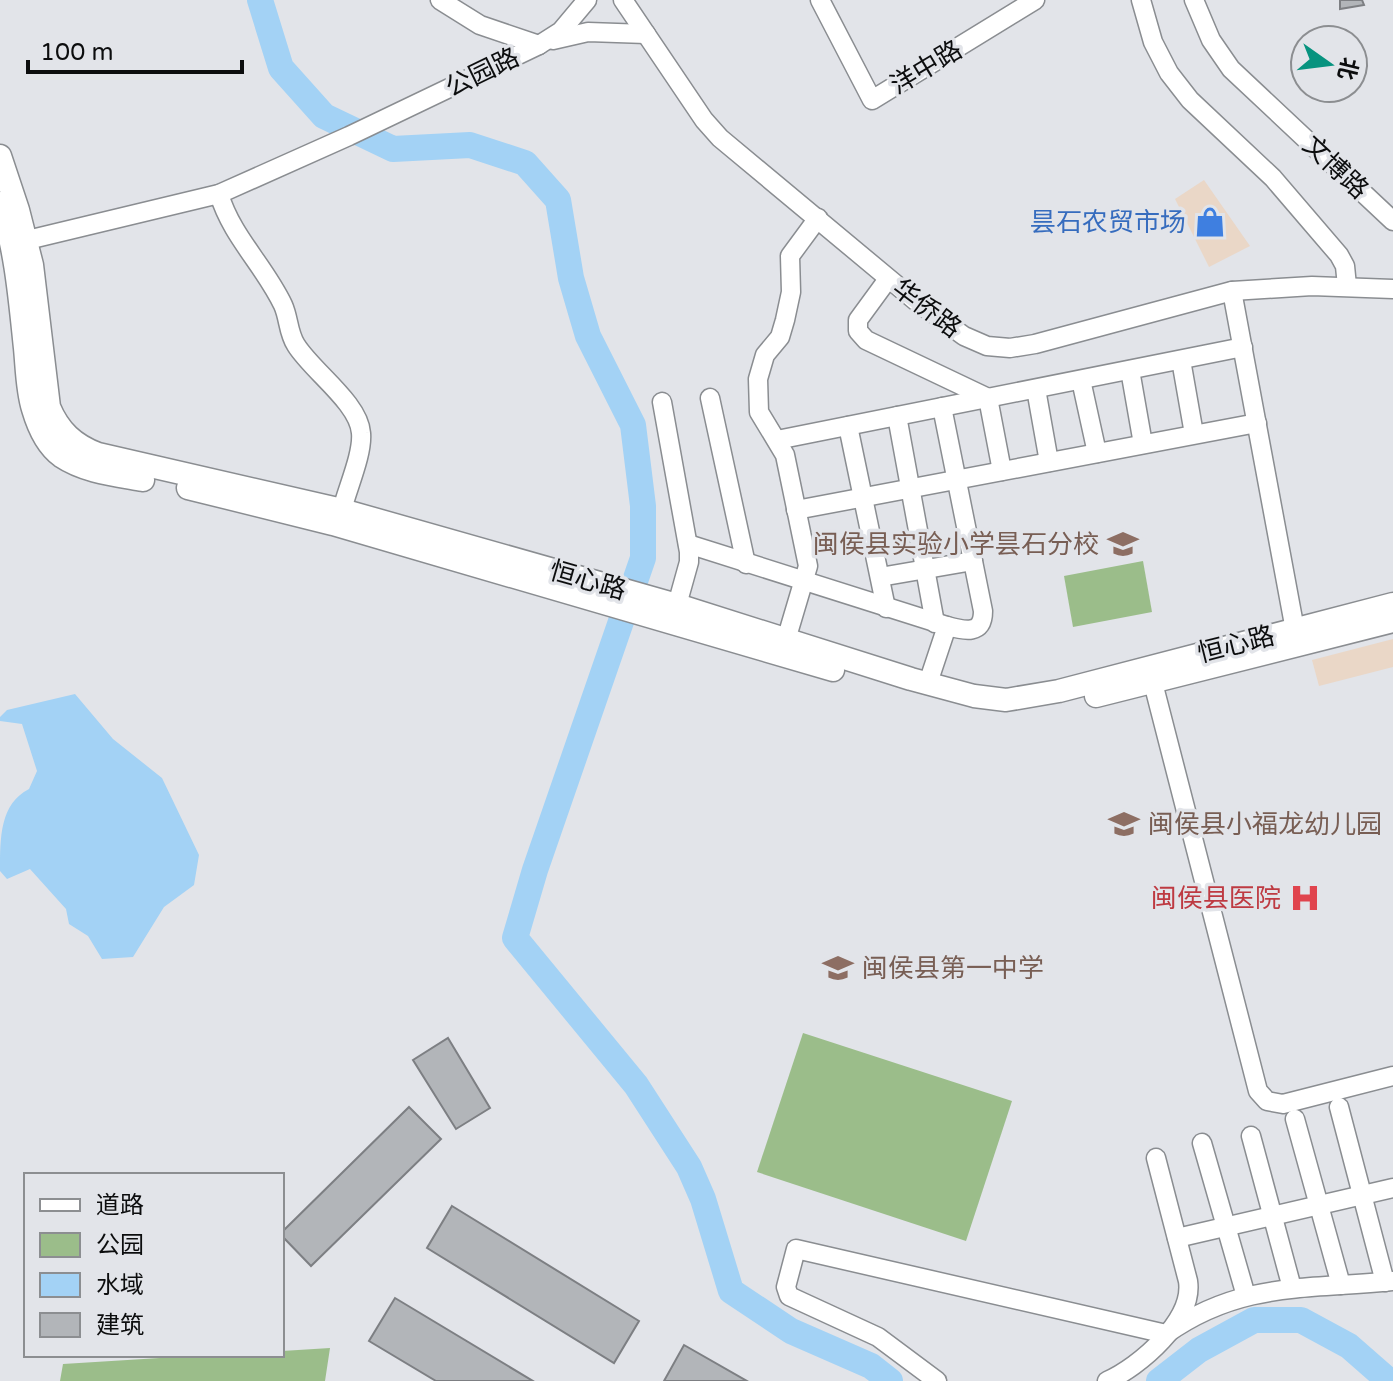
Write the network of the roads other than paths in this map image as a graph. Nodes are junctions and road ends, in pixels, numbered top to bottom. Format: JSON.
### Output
{"nodes":[{"id":1,"x":440,"y":0,"type":"edge"},
{"id":2,"x":587,"y":0,"type":"edge"},
{"id":3,"x":623,"y":0,"type":"edge"},
{"id":4,"x":820,"y":0,"type":"edge"},
{"id":5,"x":1035,"y":0,"type":"edge"},
{"id":6,"x":1141,"y":0,"type":"edge"},
{"id":7,"x":1194,"y":0,"type":"edge"},
{"id":8,"x":646,"y":34,"type":"junction"},
{"id":9,"x":539,"y":45,"type":"junction"},
{"id":10,"x":0,"y":156,"type":"edge"},
{"id":11,"x":219,"y":194,"type":"junction"},
{"id":12,"x":0,"y":203,"type":"edge"},
{"id":13,"x":818,"y":218,"type":"junction"},
{"id":14,"x":1393,"y":221,"type":"edge"},
{"id":15,"x":12,"y":243,"type":"edge"},
{"id":16,"x":888,"y":279,"type":"junction"},
{"id":17,"x":1347,"y":286,"type":"junction"},
{"id":18,"x":1393,"y":289,"type":"edge"},
{"id":19,"x":1232,"y":291,"type":"junction"},
{"id":20,"x":1243,"y":347,"type":"junction"},
{"id":21,"x":1181,"y":360,"type":"junction"},
{"id":22,"x":1130,"y":370,"type":"junction"},
{"id":23,"x":1081,"y":380,"type":"junction"},
{"id":24,"x":1036,"y":389,"type":"junction"},
{"id":25,"x":710,"y":398,"type":"dead end"},
{"id":26,"x":988,"y":398,"type":"junction"},
{"id":27,"x":662,"y":402,"type":"dead end"},
{"id":28,"x":942,"y":407,"type":"junction"},
{"id":29,"x":897,"y":416,"type":"junction"},
{"id":30,"x":1257,"y":423,"type":"junction"},
{"id":31,"x":848,"y":426,"type":"junction"},
{"id":32,"x":1194,"y":434,"type":"junction"},
{"id":33,"x":777,"y":440,"type":"junction"},
{"id":34,"x":1143,"y":444,"type":"junction"},
{"id":35,"x":1097,"y":453,"type":"junction"},
{"id":36,"x":1049,"y":462,"type":"junction"},
{"id":37,"x":1002,"y":471,"type":"junction"},
{"id":38,"x":956,"y":480,"type":"junction"},
{"id":39,"x":911,"y":488,"type":"junction"},
{"id":40,"x":863,"y":497,"type":"junction"},
{"id":41,"x":342,"y":510,"type":"junction"},
{"id":42,"x":796,"y":510,"type":"junction"},
{"id":43,"x":688,"y":544,"type":"junction"},
{"id":44,"x":973,"y":561,"type":"junction"},
{"id":45,"x":746,"y":564,"type":"junction"},
{"id":46,"x":925,"y":569,"type":"junction"},
{"id":47,"x":880,"y":577,"type":"junction"},
{"id":48,"x":803,"y":582,"type":"junction"},
{"id":49,"x":613,"y":596,"type":"junction"},
{"id":50,"x":1393,"y":604,"type":"edge"},
{"id":51,"x":644,"y":605,"type":"junction"},
{"id":52,"x":677,"y":605,"type":"junction"},
{"id":53,"x":886,"y":608,"type":"junction"},
{"id":54,"x":1393,"y":621,"type":"edge"},
{"id":55,"x":941,"y":625,"type":"junction"},
{"id":56,"x":1295,"y":630,"type":"junction"},
{"id":57,"x":786,"y":640,"type":"junction"},
{"id":58,"x":1151,"y":674,"type":"junction"},
{"id":59,"x":928,"y":683,"type":"junction"},
{"id":60,"x":1393,"y":1076,"type":"edge"},
{"id":61,"x":1339,"y":1107,"type":"dead end"},
{"id":62,"x":1295,"y":1119,"type":"dead end"},
{"id":63,"x":1251,"y":1136,"type":"dead end"},
{"id":64,"x":1202,"y":1143,"type":"dead end"},
{"id":65,"x":1156,"y":1158,"type":"dead end"},
{"id":66,"x":1393,"y":1188,"type":"edge"},
{"id":67,"x":1362,"y":1195,"type":"junction"},
{"id":68,"x":1319,"y":1205,"type":"junction"},
{"id":69,"x":1273,"y":1216,"type":"junction"},
{"id":70,"x":1226,"y":1227,"type":"junction"},
{"id":71,"x":1177,"y":1238,"type":"junction"},
{"id":72,"x":1389,"y":1282,"type":"edge"},
{"id":73,"x":1341,"y":1285,"type":"junction"},
{"id":74,"x":1292,"y":1288,"type":"junction"},
{"id":75,"x":1246,"y":1296,"type":"junction"},
{"id":76,"x":1166,"y":1334,"type":"junction"},
{"id":77,"x":937,"y":1381,"type":"edge"},
{"id":78,"x":1107,"y":1381,"type":"edge"}],
"edges":[{"from":1,"to":9,"type":"street"},
{"from":2,"to":9,"type":"street","name":"公园路"},
{"from":3,"to":8,"type":"street","name":"华侨路"},
{"from":4,"to":5,"type":"street","name":"洋中路"},
{"from":6,"to":17,"type":"street"},
{"from":7,"to":14,"type":"street","name":"文博路"},
{"from":8,"to":9,"type":"street"},
{"from":8,"to":13,"type":"street","name":"华侨路"},
{"from":9,"to":11,"type":"street","name":"公园路"},
{"from":10,"to":15,"type":"main road","name":"恒心路"},
{"from":11,"to":15,"type":"street","name":"公园路"},
{"from":11,"to":41,"type":"street"},
{"from":12,"to":15,"type":"main road","name":"恒心路"},
{"from":13,"to":16,"type":"street","name":"华侨路"},
{"from":13,"to":33,"type":"street"},
{"from":15,"to":41,"type":"main road","name":"恒心路"},
{"from":15,"to":49,"type":"main road","name":"恒心路"},
{"from":16,"to":19,"type":"street","name":"华侨路"},
{"from":16,"to":26,"type":"street"},
{"from":17,"to":18,"type":"street","name":"华侨路"},
{"from":17,"to":19,"type":"street","name":"华侨路"},
{"from":19,"to":20,"type":"street"},
{"from":20,"to":21,"type":"street"},
{"from":20,"to":30,"type":"street"},
{"from":21,"to":22,"type":"street"},
{"from":21,"to":32,"type":"street"},
{"from":22,"to":23,"type":"street"},
{"from":22,"to":34,"type":"street"},
{"from":23,"to":24,"type":"street"},
{"from":23,"to":35,"type":"street"},
{"from":24,"to":26,"type":"street"},
{"from":24,"to":36,"type":"street"},
{"from":25,"to":45,"type":"street"},
{"from":26,"to":28,"type":"street"},
{"from":26,"to":37,"type":"street"},
{"from":27,"to":43,"type":"street"},
{"from":28,"to":29,"type":"street"},
{"from":28,"to":38,"type":"street"},
{"from":29,"to":31,"type":"street"},
{"from":29,"to":39,"type":"street"},
{"from":30,"to":32,"type":"street"},
{"from":30,"to":56,"type":"street"},
{"from":31,"to":33,"type":"street"},
{"from":31,"to":40,"type":"street"},
{"from":32,"to":34,"type":"street"},
{"from":33,"to":42,"type":"street"},
{"from":34,"to":35,"type":"street"},
{"from":35,"to":36,"type":"street"},
{"from":36,"to":37,"type":"street"},
{"from":37,"to":38,"type":"street"},
{"from":38,"to":39,"type":"street"},
{"from":38,"to":44,"type":"street"},
{"from":39,"to":40,"type":"street"},
{"from":39,"to":46,"type":"street"},
{"from":40,"to":42,"type":"street"},
{"from":40,"to":47,"type":"street"},
{"from":41,"to":49,"type":"main road","name":"恒心路"},
{"from":42,"to":48,"type":"street"},
{"from":43,"to":45,"type":"street"},
{"from":43,"to":52,"type":"street"},
{"from":44,"to":46,"type":"street"},
{"from":44,"to":55,"type":"street"},
{"from":45,"to":48,"type":"street"},
{"from":46,"to":47,"type":"street"},
{"from":46,"to":55,"type":"street"},
{"from":47,"to":53,"type":"street"},
{"from":48,"to":53,"type":"street"},
{"from":48,"to":57,"type":"street"},
{"from":49,"to":51,"type":"main road","name":"恒心路"},
{"from":50,"to":56,"type":"main road","name":"恒心路"},
{"from":51,"to":52,"type":"main road","name":"恒心路"},
{"from":51,"to":58,"type":"main road","name":"恒心路"},
{"from":52,"to":57,"type":"main road","name":"恒心路"},
{"from":53,"to":55,"type":"street"},
{"from":54,"to":58,"type":"main road","name":"恒心路"},
{"from":55,"to":59,"type":"street"},
{"from":56,"to":58,"type":"main road","name":"恒心路"},
{"from":57,"to":59,"type":"main road","name":"恒心路"},
{"from":58,"to":59,"type":"main road","name":"恒心路"},
{"from":58,"to":60,"type":"street"},
{"from":61,"to":67,"type":"street"},
{"from":62,"to":68,"type":"street"},
{"from":63,"to":69,"type":"street"},
{"from":64,"to":70,"type":"street"},
{"from":65,"to":71,"type":"street"},
{"from":66,"to":67,"type":"street"},
{"from":67,"to":68,"type":"street"},
{"from":67,"to":72,"type":"street"},
{"from":68,"to":69,"type":"street"},
{"from":68,"to":73,"type":"street"},
{"from":69,"to":70,"type":"street"},
{"from":69,"to":74,"type":"street"},
{"from":70,"to":71,"type":"street"},
{"from":70,"to":75,"type":"street"},
{"from":71,"to":76,"type":"street"},
{"from":72,"to":73,"type":"street"},
{"from":73,"to":74,"type":"street"},
{"from":74,"to":75,"type":"street"},
{"from":75,"to":76,"type":"street"},
{"from":76,"to":77,"type":"street"},
{"from":76,"to":78,"type":"street"}]}
